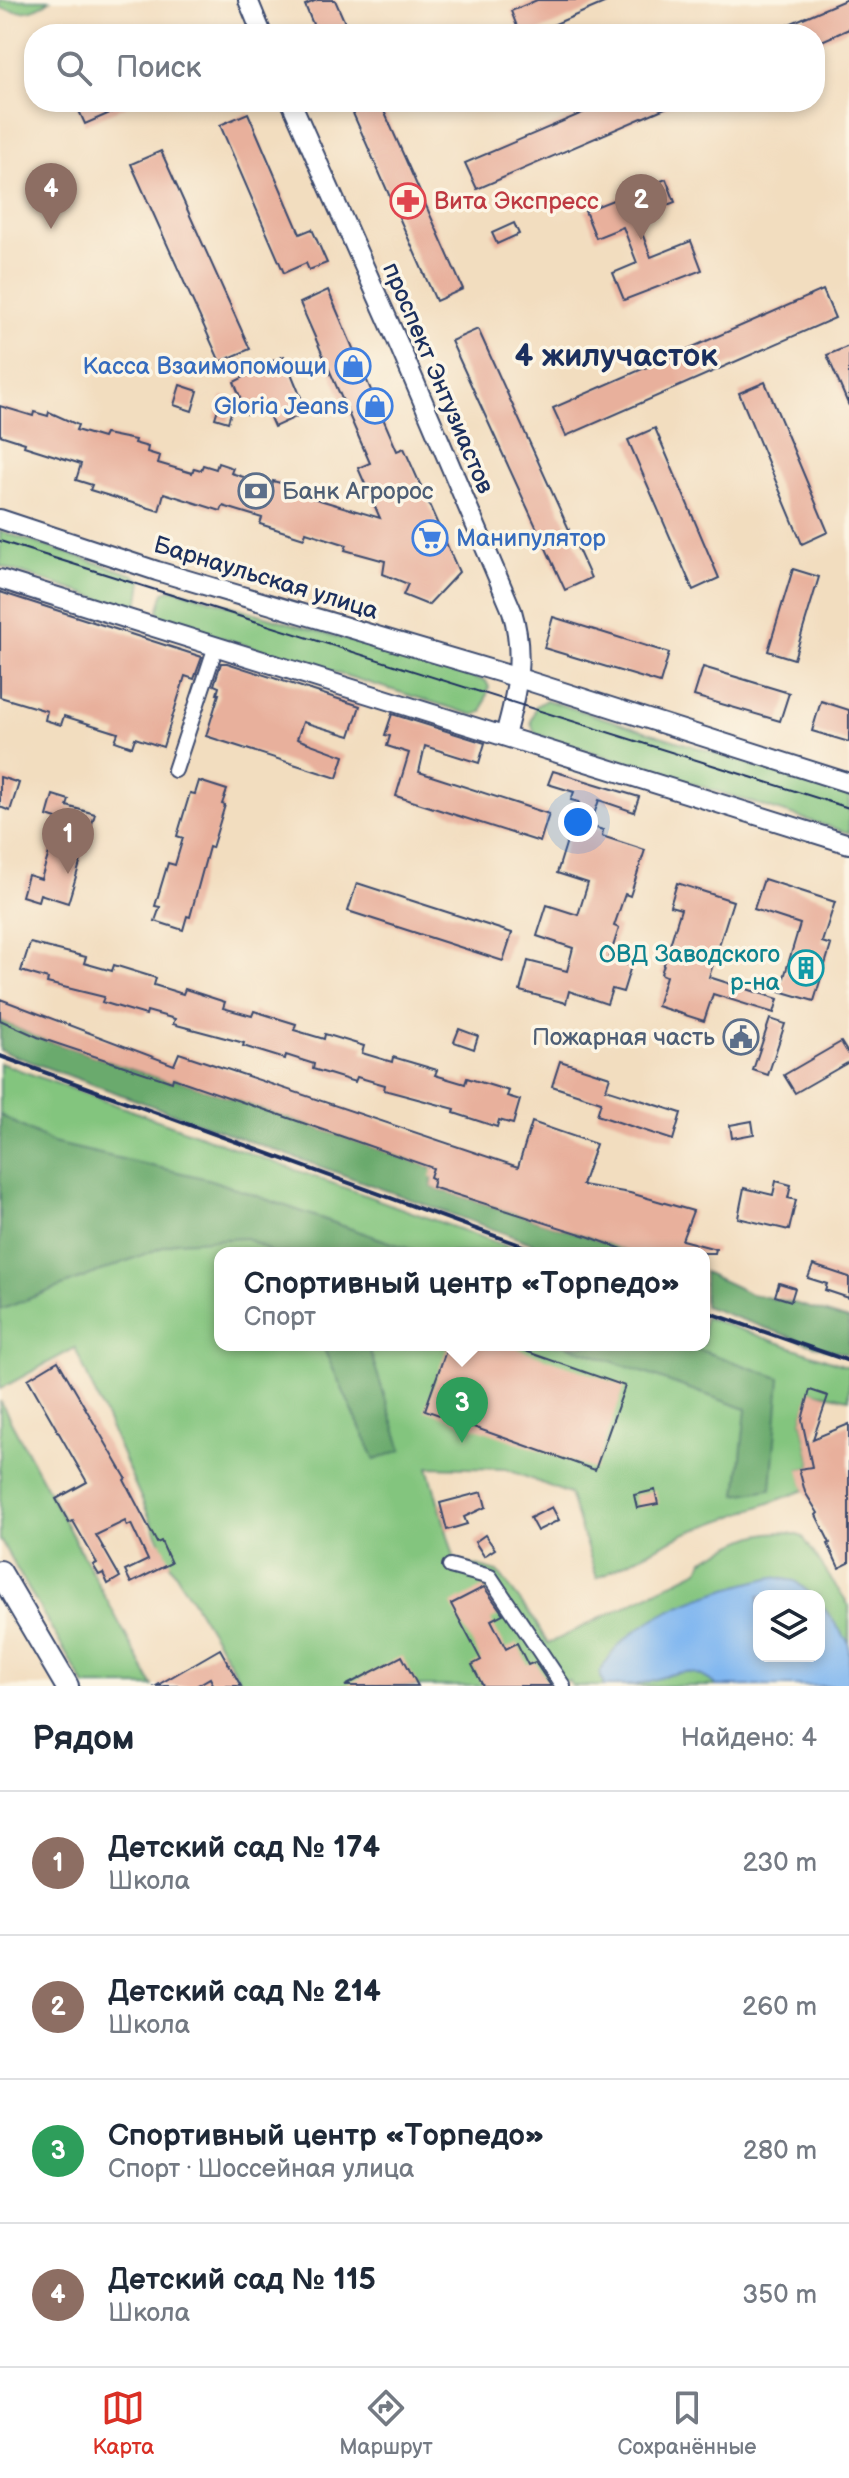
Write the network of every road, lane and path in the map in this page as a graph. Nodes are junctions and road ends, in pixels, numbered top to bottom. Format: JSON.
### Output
{"nodes":[{"id":1,"x":248,"y":0,"type":"edge"},
{"id":2,"x":258,"y":24,"type":"edge"},
{"id":3,"x":295,"y":112,"type":"edge"},
{"id":4,"x":0,"y":519,"type":"edge"},
{"id":5,"x":0,"y":579,"type":"edge"},
{"id":6,"x":216,"y":646,"type":"junction"},
{"id":7,"x":519,"y":678,"type":"junction"},
{"id":8,"x":505,"y":735,"type":"junction"},
{"id":9,"x":175,"y":770,"type":"dead end"},
{"id":10,"x":849,"y":783,"type":"edge"},
{"id":11,"x":849,"y":844,"type":"edge"},
{"id":12,"x":450,"y":1566,"type":"dead end"},
{"id":13,"x":0,"y":1572,"type":"edge"},
{"id":14,"x":67,"y":1686,"type":"edge"},
{"id":15,"x":563,"y":1686,"type":"edge"}],
"edges":[{"from":1,"to":2,"type":"main road"},
{"from":3,"to":7,"type":"main road","name":"проспект Энтузиастов"},
{"from":4,"to":7,"type":"main road","name":"Барнаульская улица"},
{"from":5,"to":6,"type":"main road"},
{"from":6,"to":8,"type":"main road"},
{"from":6,"to":9,"type":"street"},
{"from":7,"to":8,"type":"main road","name":"проспект Энтузиастов"},
{"from":7,"to":10,"type":"main road"},
{"from":8,"to":11,"type":"main road"},
{"from":12,"to":15,"type":"street"},
{"from":13,"to":14,"type":"main road"}]}
